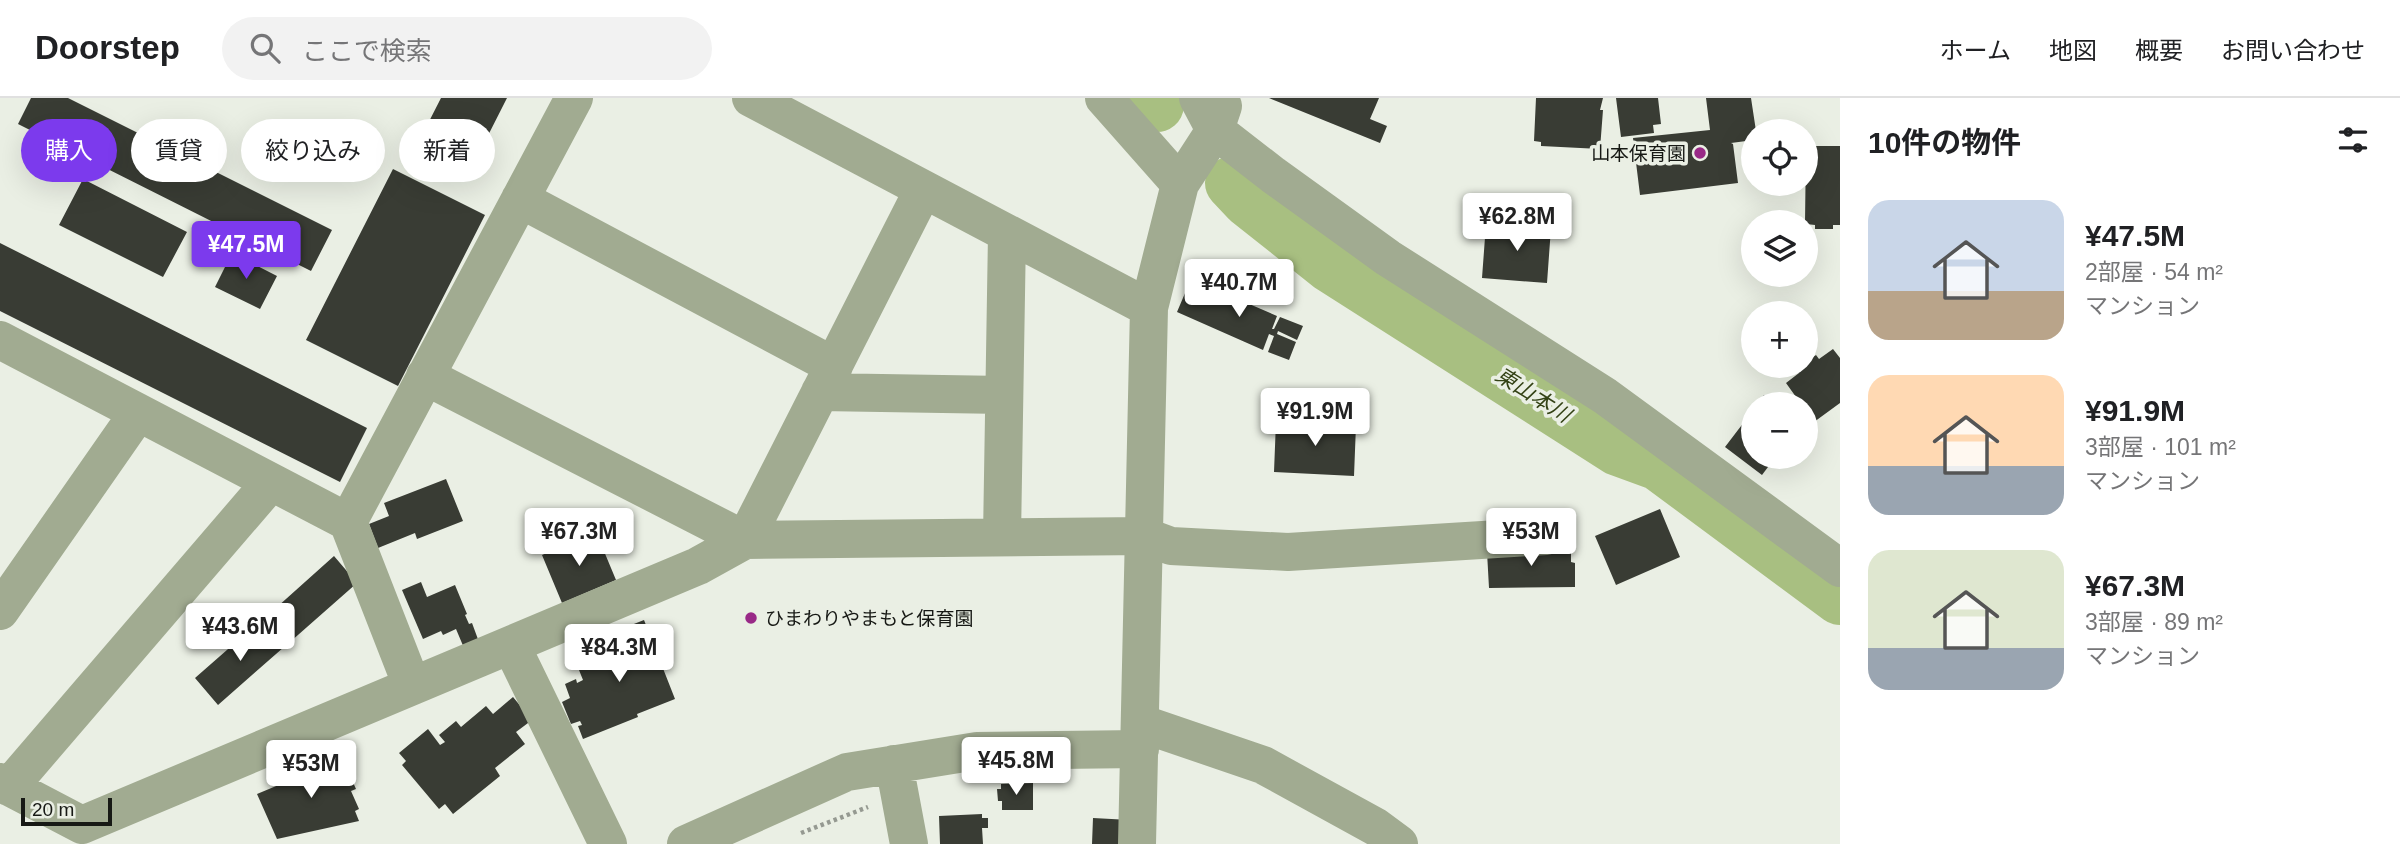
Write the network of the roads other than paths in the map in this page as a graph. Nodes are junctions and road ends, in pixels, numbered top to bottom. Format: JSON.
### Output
{"nodes":[{"id":1,"x":574,"y":98,"type":"edge"},
{"id":2,"x":1104,"y":98,"type":"edge"},
{"id":3,"x":766,"y":101,"type":"edge"},
{"id":4,"x":1213,"y":109,"type":"edge"},
{"id":5,"x":1180,"y":184,"type":"junction"},
{"id":6,"x":923,"y":190,"type":"junction"},
{"id":7,"x":520,"y":200,"type":"junction"},
{"id":8,"x":1007,"y":234,"type":"junction"},
{"id":9,"x":1149,"y":308,"type":"junction"},
{"id":10,"x":0,"y":341,"type":"edge"},
{"id":11,"x":425,"y":376,"type":"junction"},
{"id":12,"x":827,"y":379,"type":"junction"},
{"id":13,"x":1004,"y":395,"type":"junction"},
{"id":14,"x":138,"y":413,"type":"junction"},
{"id":15,"x":271,"y":482,"type":"junction"},
{"id":16,"x":348,"y":522,"type":"junction"},
{"id":17,"x":1144,"y":536,"type":"junction"},
{"id":18,"x":1546,"y":536,"type":"dead end"},
{"id":19,"x":1002,"y":537,"type":"junction"},
{"id":20,"x":745,"y":540,"type":"junction"},
{"id":21,"x":1840,"y":568,"type":"edge"},
{"id":22,"x":0,"y":611,"type":"edge"},
{"id":23,"x":511,"y":645,"type":"junction"},
{"id":24,"x":412,"y":686,"type":"junction"},
{"id":25,"x":1140,"y":736,"type":"junction"},
{"id":26,"x":894,"y":764,"type":"junction"},
{"id":27,"x":5,"y":784,"type":"edge"},
{"id":28,"x":84,"y":835,"type":"edge"},
{"id":29,"x":608,"y":844,"type":"edge"},
{"id":30,"x":686,"y":844,"type":"edge"},
{"id":31,"x":908,"y":844,"type":"edge"},
{"id":32,"x":1137,"y":844,"type":"edge"},
{"id":33,"x":1399,"y":844,"type":"edge"}],
"edges":[{"from":1,"to":7,"type":"street"},
{"from":2,"to":5,"type":"street"},
{"from":3,"to":6,"type":"street"},
{"from":4,"to":5,"type":"street"},
{"from":4,"to":21,"type":"street"},
{"from":5,"to":9,"type":"street"},
{"from":6,"to":8,"type":"street"},
{"from":6,"to":12,"type":"street"},
{"from":7,"to":11,"type":"street"},
{"from":7,"to":12,"type":"street"},
{"from":8,"to":9,"type":"street"},
{"from":8,"to":13,"type":"street"},
{"from":9,"to":17,"type":"street"},
{"from":10,"to":14,"type":"street"},
{"from":11,"to":16,"type":"street"},
{"from":11,"to":20,"type":"street"},
{"from":12,"to":13,"type":"street"},
{"from":12,"to":20,"type":"street"},
{"from":13,"to":19,"type":"street"},
{"from":14,"to":15,"type":"street"},
{"from":14,"to":22,"type":"street"},
{"from":15,"to":16,"type":"street"},
{"from":15,"to":27,"type":"street"},
{"from":16,"to":24,"type":"street"},
{"from":17,"to":18,"type":"street"},
{"from":17,"to":19,"type":"street"},
{"from":17,"to":25,"type":"street"},
{"from":19,"to":20,"type":"street"},
{"from":20,"to":23,"type":"street"},
{"from":23,"to":24,"type":"street"},
{"from":23,"to":29,"type":"street"},
{"from":24,"to":28,"type":"street"},
{"from":25,"to":26,"type":"street"},
{"from":25,"to":32,"type":"street"},
{"from":25,"to":33,"type":"street"},
{"from":26,"to":30,"type":"street"},
{"from":26,"to":31,"type":"street"},
{"from":27,"to":28,"type":"street"}]}
